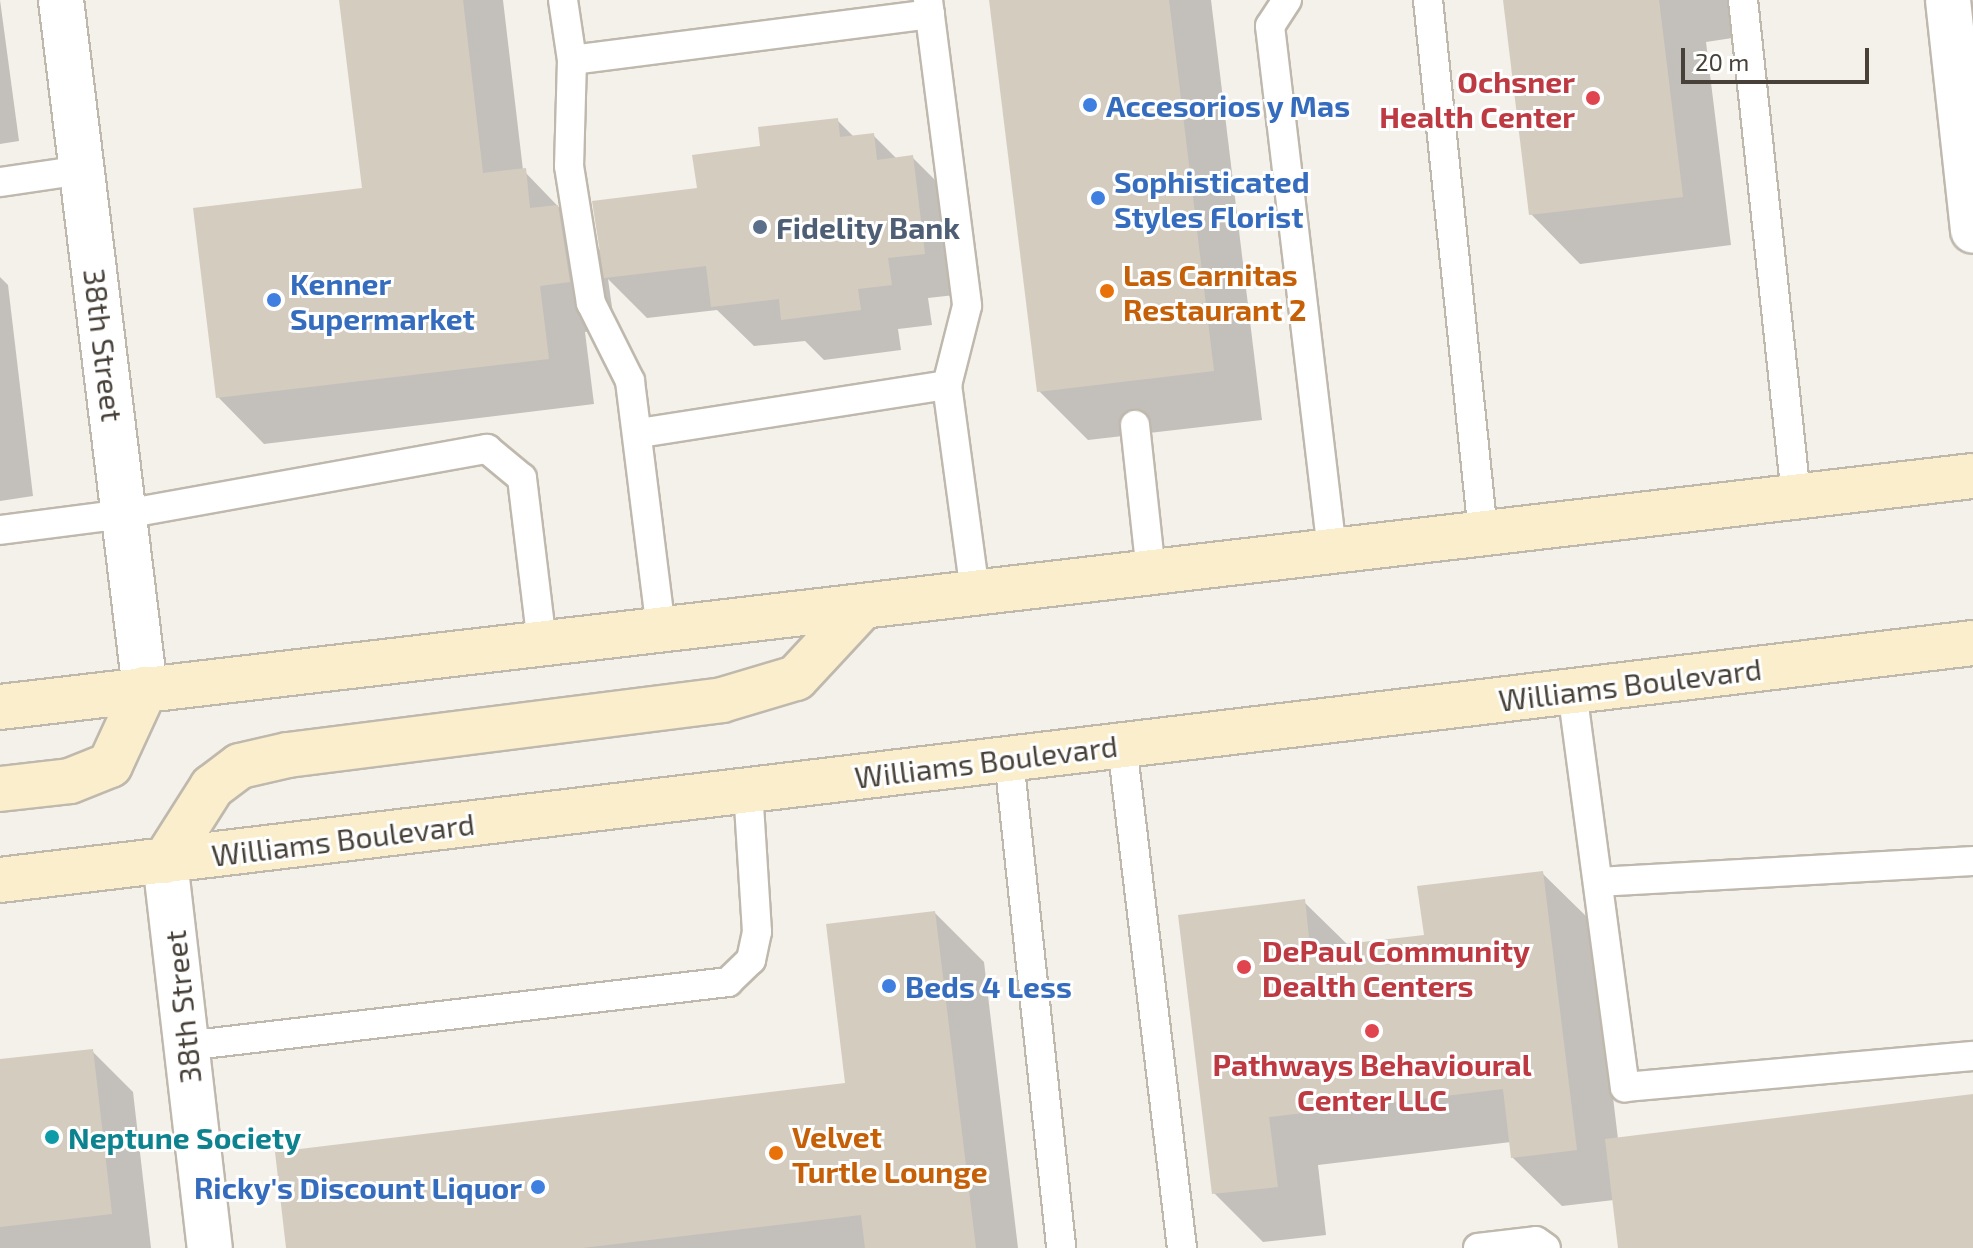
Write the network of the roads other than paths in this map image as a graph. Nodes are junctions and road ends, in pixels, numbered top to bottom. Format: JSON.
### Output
{"nodes":[{"id":1,"x":61,"y":0,"type":"edge"},
{"id":2,"x":563,"y":0,"type":"edge"},
{"id":3,"x":1287,"y":0,"type":"edge"},
{"id":4,"x":1428,"y":0,"type":"edge"},
{"id":5,"x":1743,"y":0,"type":"edge"},
{"id":6,"x":1948,"y":0,"type":"edge"},
{"id":7,"x":929,"y":7,"type":"edge"},
{"id":8,"x":572,"y":60,"type":"junction"},
{"id":9,"x":82,"y":170,"type":"junction"},
{"id":10,"x":0,"y":182,"type":"edge"},
{"id":11,"x":1973,"y":231,"type":"edge"},
{"id":12,"x":947,"y":385,"type":"junction"},
{"id":13,"x":1135,"y":425,"type":"dead end"},
{"id":14,"x":640,"y":433,"type":"junction"},
{"id":15,"x":1973,"y":476,"type":"edge"},
{"id":16,"x":1796,"y":496,"type":"junction"},
{"id":17,"x":125,"y":514,"type":"junction"},
{"id":18,"x":0,"y":530,"type":"edge"},
{"id":19,"x":1483,"y":533,"type":"junction"},
{"id":20,"x":1332,"y":551,"type":"junction"},
{"id":21,"x":1151,"y":573,"type":"junction"},
{"id":22,"x":975,"y":593,"type":"junction"},
{"id":23,"x":863,"y":606,"type":"junction"},
{"id":24,"x":661,"y":630,"type":"junction"},
{"id":25,"x":542,"y":643,"type":"junction"},
{"id":26,"x":1973,"y":643,"type":"edge"},
{"id":27,"x":145,"y":689,"type":"junction"},
{"id":28,"x":1572,"y":691,"type":"junction"},
{"id":29,"x":0,"y":707,"type":"edge"},
{"id":30,"x":1122,"y":745,"type":"junction"},
{"id":31,"x":1009,"y":759,"type":"junction"},
{"id":32,"x":0,"y":789,"type":"edge"},
{"id":33,"x":748,"y":790,"type":"junction"},
{"id":34,"x":165,"y":861,"type":"junction"},
{"id":35,"x":1973,"y":861,"type":"edge"},
{"id":36,"x":0,"y":880,"type":"edge"},
{"id":37,"x":1598,"y":882,"type":"junction"},
{"id":38,"x":186,"y":1046,"type":"junction"},
{"id":39,"x":1973,"y":1056,"type":"edge"},
{"id":40,"x":210,"y":1248,"type":"edge"},
{"id":41,"x":1061,"y":1248,"type":"edge"},
{"id":42,"x":1182,"y":1248,"type":"edge"},
{"id":43,"x":1478,"y":1248,"type":"edge"},
{"id":44,"x":1546,"y":1248,"type":"edge"}],
"edges":[{"from":1,"to":9,"type":"street","name":"38th Street"},
{"from":2,"to":8,"type":"lane"},
{"from":3,"to":20,"type":"lane"},
{"from":4,"to":19,"type":"lane"},
{"from":5,"to":16,"type":"lane"},
{"from":6,"to":11,"type":"street"},
{"from":7,"to":8,"type":"lane"},
{"from":7,"to":12,"type":"lane"},
{"from":8,"to":14,"type":"lane"},
{"from":9,"to":10,"type":"lane"},
{"from":9,"to":17,"type":"street","name":"38th Street"},
{"from":12,"to":14,"type":"lane"},
{"from":12,"to":22,"type":"lane"},
{"from":13,"to":21,"type":"lane"},
{"from":14,"to":24,"type":"lane"},
{"from":15,"to":16,"type":"main road"},
{"from":16,"to":19,"type":"main road"},
{"from":17,"to":18,"type":"lane"},
{"from":17,"to":25,"type":"lane"},
{"from":17,"to":27,"type":"street","name":"38th Street"},
{"from":19,"to":20,"type":"main road"},
{"from":20,"to":21,"type":"main road"},
{"from":21,"to":22,"type":"main road"},
{"from":22,"to":23,"type":"main road"},
{"from":23,"to":24,"type":"main road"},
{"from":23,"to":34,"type":"main road"},
{"from":24,"to":25,"type":"main road"},
{"from":25,"to":27,"type":"main road"},
{"from":26,"to":28,"type":"main road","name":"Williams Boulevard"},
{"from":27,"to":29,"type":"main road"},
{"from":27,"to":32,"type":"main road"},
{"from":28,"to":30,"type":"main road","name":"Williams Boulevard"},
{"from":28,"to":37,"type":"lane"},
{"from":30,"to":31,"type":"main road","name":"Williams Boulevard"},
{"from":30,"to":42,"type":"lane"},
{"from":31,"to":33,"type":"main road","name":"Williams Boulevard"},
{"from":31,"to":41,"type":"lane"},
{"from":33,"to":34,"type":"main road","name":"Williams Boulevard"},
{"from":33,"to":38,"type":"lane"},
{"from":34,"to":36,"type":"main road","name":"Williams Boulevard"},
{"from":34,"to":38,"type":"street","name":"38th Street"},
{"from":35,"to":37,"type":"lane"},
{"from":37,"to":39,"type":"lane"},
{"from":38,"to":40,"type":"street","name":"38th Street"},
{"from":43,"to":44,"type":"lane"}]}
